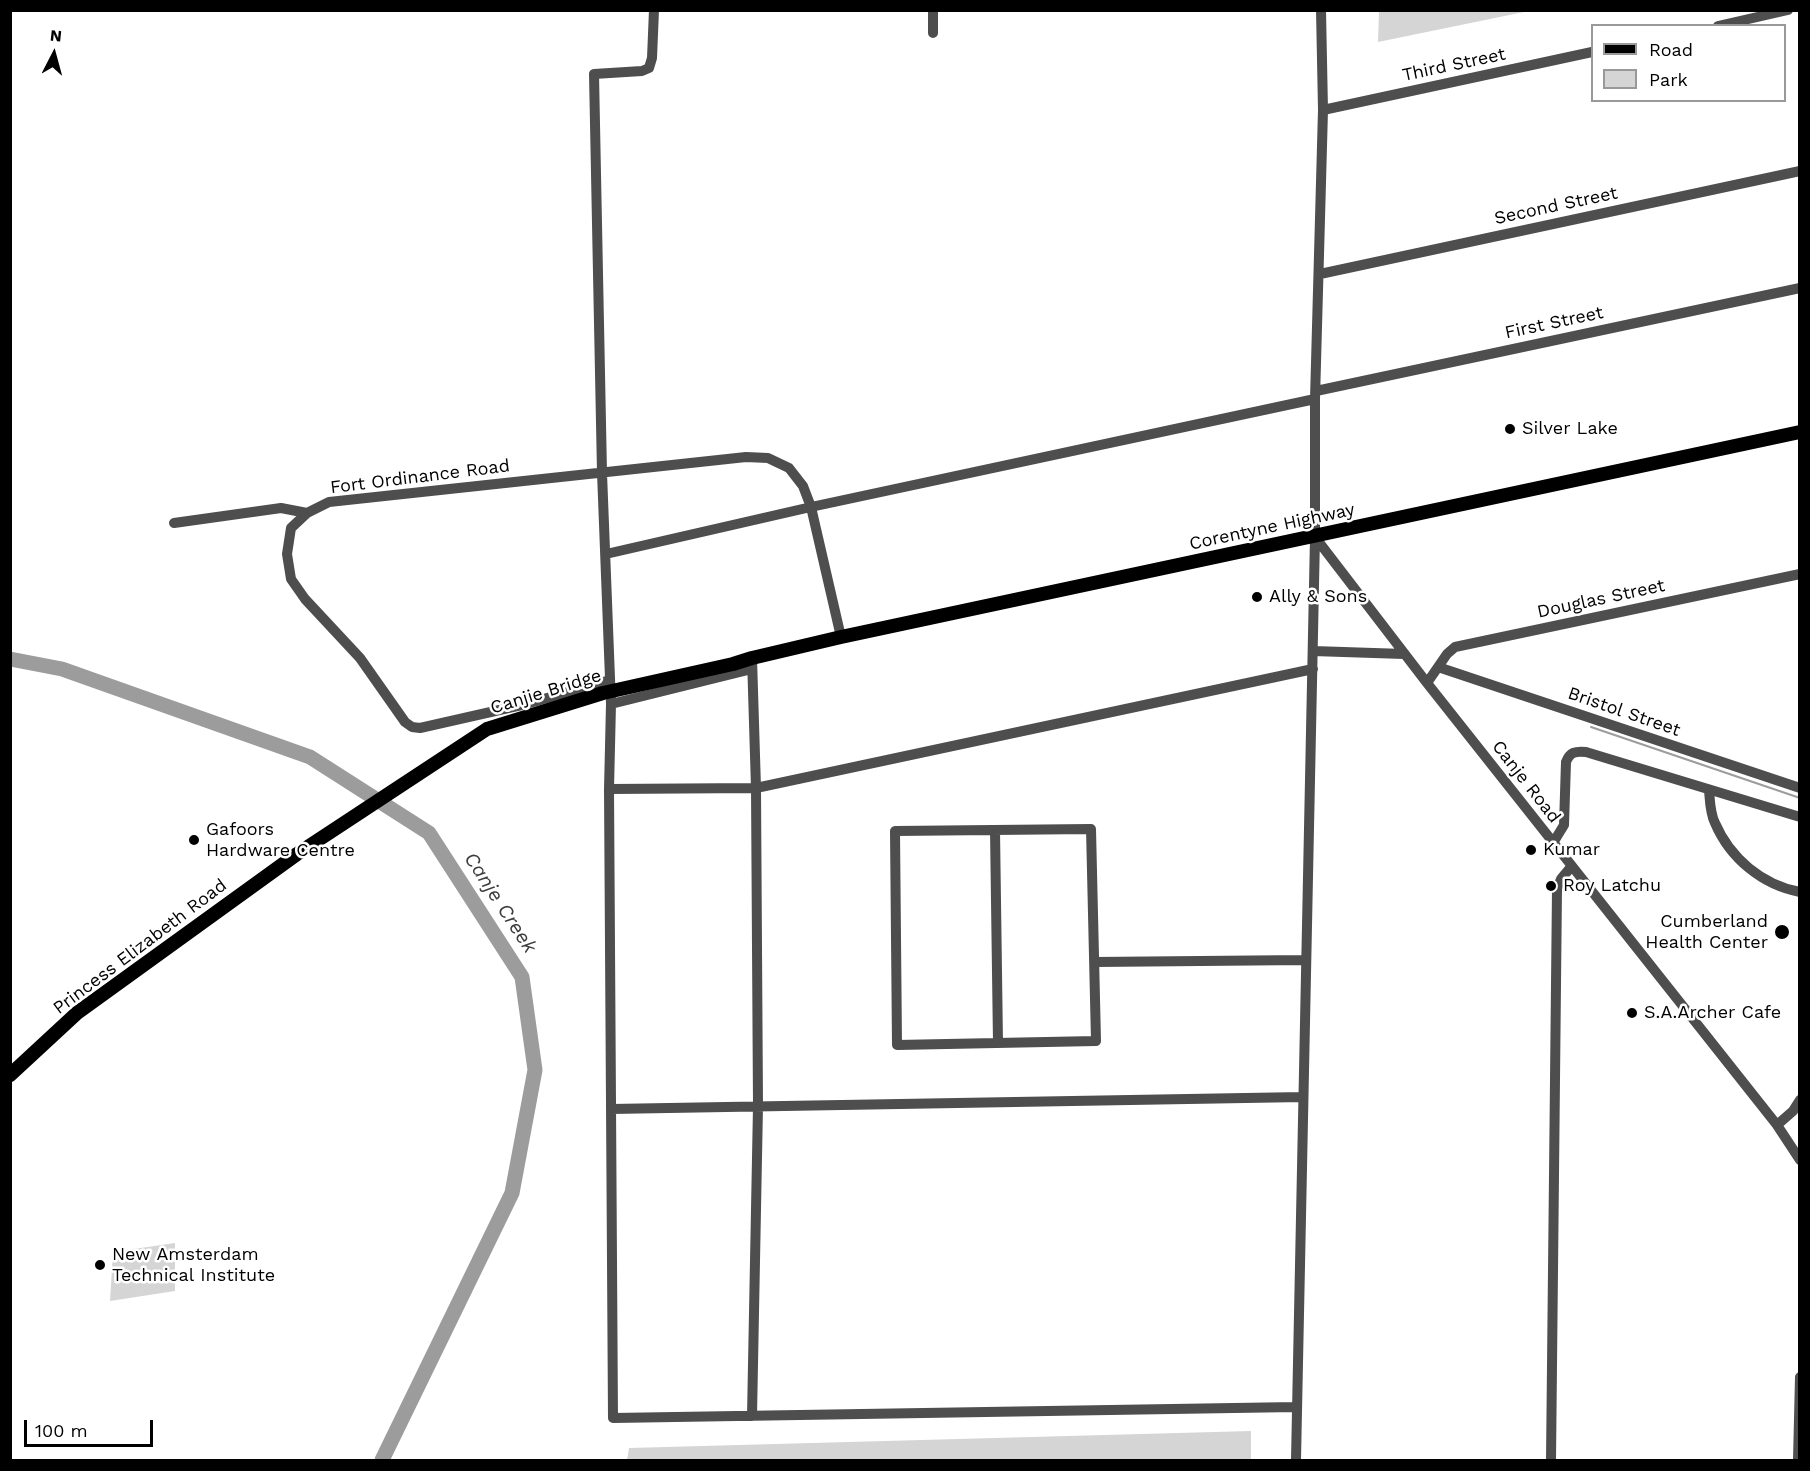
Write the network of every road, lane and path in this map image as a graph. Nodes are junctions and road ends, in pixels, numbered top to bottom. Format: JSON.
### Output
{"nodes":[{"id":1,"x":654,"y":10,"type":"edge"},
{"id":2,"x":933,"y":10,"type":"edge"},
{"id":3,"x":1321,"y":10,"type":"edge"},
{"id":4,"x":1788,"y":10,"type":"edge"},
{"id":5,"x":1727,"y":24,"type":"edge"},
{"id":6,"x":933,"y":33,"type":"dead end"},
{"id":7,"x":1591,"y":52,"type":"edge"},
{"id":8,"x":1323,"y":110,"type":"junction"},
{"id":9,"x":1800,"y":171,"type":"edge"},
{"id":10,"x":1320,"y":274,"type":"junction"},
{"id":11,"x":1800,"y":288,"type":"edge"},
{"id":12,"x":1315,"y":395,"type":"junction"},
{"id":13,"x":1800,"y":432,"type":"edge"},
{"id":14,"x":602,"y":472,"type":"junction"},
{"id":15,"x":811,"y":507,"type":"junction"},
{"id":16,"x":307,"y":513,"type":"junction"},
{"id":17,"x":174,"y":523,"type":"dead end"},
{"id":18,"x":1315,"y":537,"type":"junction"},
{"id":19,"x":606,"y":554,"type":"junction"},
{"id":20,"x":1800,"y":574,"type":"edge"},
{"id":21,"x":841,"y":637,"type":"junction"},
{"id":22,"x":1313,"y":651,"type":"junction"},
{"id":23,"x":1404,"y":654,"type":"junction"},
{"id":24,"x":752,"y":663,"type":"junction"},
{"id":25,"x":1438,"y":667,"type":"junction"},
{"id":26,"x":1313,"y":669,"type":"junction"},
{"id":27,"x":610,"y":680,"type":"junction"},
{"id":28,"x":1427,"y":683,"type":"junction"},
{"id":29,"x":611,"y":704,"type":"junction"},
{"id":30,"x":756,"y":788,"type":"junction"},
{"id":31,"x":1800,"y":788,"type":"edge"},
{"id":32,"x":609,"y":789,"type":"junction"},
{"id":33,"x":1709,"y":790,"type":"junction"},
{"id":34,"x":1800,"y":817,"type":"edge"},
{"id":35,"x":995,"y":830,"type":"junction"},
{"id":36,"x":1553,"y":843,"type":"junction"},
{"id":37,"x":297,"y":854,"type":"joint"},
{"id":38,"x":1571,"y":867,"type":"junction"},
{"id":39,"x":1800,"y":892,"type":"edge"},
{"id":40,"x":1305,"y":960,"type":"junction"},
{"id":41,"x":1095,"y":962,"type":"junction"},
{"id":42,"x":998,"y":1043,"type":"junction"},
{"id":43,"x":10,"y":1075,"type":"edge"},
{"id":44,"x":1303,"y":1097,"type":"junction"},
{"id":45,"x":1800,"y":1100,"type":"edge"},
{"id":46,"x":758,"y":1106,"type":"junction"},
{"id":47,"x":611,"y":1108,"type":"junction"},
{"id":48,"x":1777,"y":1125,"type":"junction"},
{"id":49,"x":1800,"y":1160,"type":"edge"},
{"id":50,"x":1800,"y":1377,"type":"edge"},
{"id":51,"x":1296,"y":1407,"type":"junction"},
{"id":52,"x":752,"y":1416,"type":"junction"},
{"id":53,"x":1296,"y":1461,"type":"edge"},
{"id":54,"x":1551,"y":1461,"type":"edge"},
{"id":55,"x":1798,"y":1461,"type":"edge"}],
"edges":[{"from":1,"to":14,"type":"street"},
{"from":2,"to":6,"type":"street"},
{"from":3,"to":8,"type":"street"},
{"from":4,"to":5,"type":"street"},
{"from":7,"to":8,"type":"street","name":"Third Street"},
{"from":8,"to":10,"type":"street"},
{"from":9,"to":10,"type":"street","name":"Second Street"},
{"from":10,"to":12,"type":"street"},
{"from":11,"to":12,"type":"street","name":"First Street"},
{"from":12,"to":15,"type":"street","name":"First Street"},
{"from":12,"to":18,"type":"street"},
{"from":13,"to":18,"type":"main road","name":"Corentyne Highway"},
{"from":14,"to":15,"type":"street","name":"Fort Ordinance Road"},
{"from":14,"to":16,"type":"street","name":"Fort Ordinance Road"},
{"from":14,"to":19,"type":"street"},
{"from":15,"to":19,"type":"street","name":"First Street"},
{"from":15,"to":21,"type":"street","name":"Fort Ordinance Road"},
{"from":16,"to":17,"type":"street"},
{"from":16,"to":27,"type":"street"},
{"from":18,"to":21,"type":"main road","name":"Corentyne Highway"},
{"from":18,"to":22,"type":"street"},
{"from":18,"to":23,"type":"street","name":"Canje Road"},
{"from":19,"to":27,"type":"street"},
{"from":20,"to":25,"type":"street","name":"Douglas Street"},
{"from":21,"to":24,"type":"main road","name":"Corentyne Highway"},
{"from":22,"to":23,"type":"street"},
{"from":22,"to":26,"type":"street"},
{"from":23,"to":28,"type":"street","name":"Canje Road"},
{"from":24,"to":29,"type":"street"},
{"from":24,"to":30,"type":"street"},
{"from":24,"to":37,"type":"main road","name":"Canjie Bridge"},
{"from":25,"to":28,"type":"street","name":"Douglas Street"},
{"from":25,"to":31,"type":"street","name":"Bristol Street"},
{"from":26,"to":30,"type":"street"},
{"from":26,"to":40,"type":"street"},
{"from":27,"to":29,"type":"street"},
{"from":28,"to":36,"type":"street","name":"Canje Road"},
{"from":29,"to":32,"type":"street"},
{"from":30,"to":32,"type":"street"},
{"from":30,"to":46,"type":"street"},
{"from":32,"to":47,"type":"street"},
{"from":33,"to":34,"type":"street"},
{"from":33,"to":36,"type":"street"},
{"from":33,"to":39,"type":"street"},
{"from":35,"to":41,"type":"street"},
{"from":35,"to":42,"type":"street"},
{"from":35,"to":42,"type":"street"},
{"from":36,"to":38,"type":"street","name":"Canje Road"},
{"from":37,"to":43,"type":"main road","name":"Princess Elizabeth Road"},
{"from":38,"to":48,"type":"street","name":"Canje Road"},
{"from":38,"to":54,"type":"street"},
{"from":40,"to":41,"type":"street"},
{"from":40,"to":44,"type":"street"},
{"from":41,"to":42,"type":"street"},
{"from":44,"to":46,"type":"street"},
{"from":44,"to":51,"type":"street"},
{"from":45,"to":48,"type":"street"},
{"from":46,"to":47,"type":"street"},
{"from":46,"to":52,"type":"street"},
{"from":47,"to":52,"type":"street"},
{"from":48,"to":49,"type":"street","name":"Canje Road"},
{"from":50,"to":55,"type":"street"},
{"from":51,"to":52,"type":"street"},
{"from":51,"to":53,"type":"street"}]}
